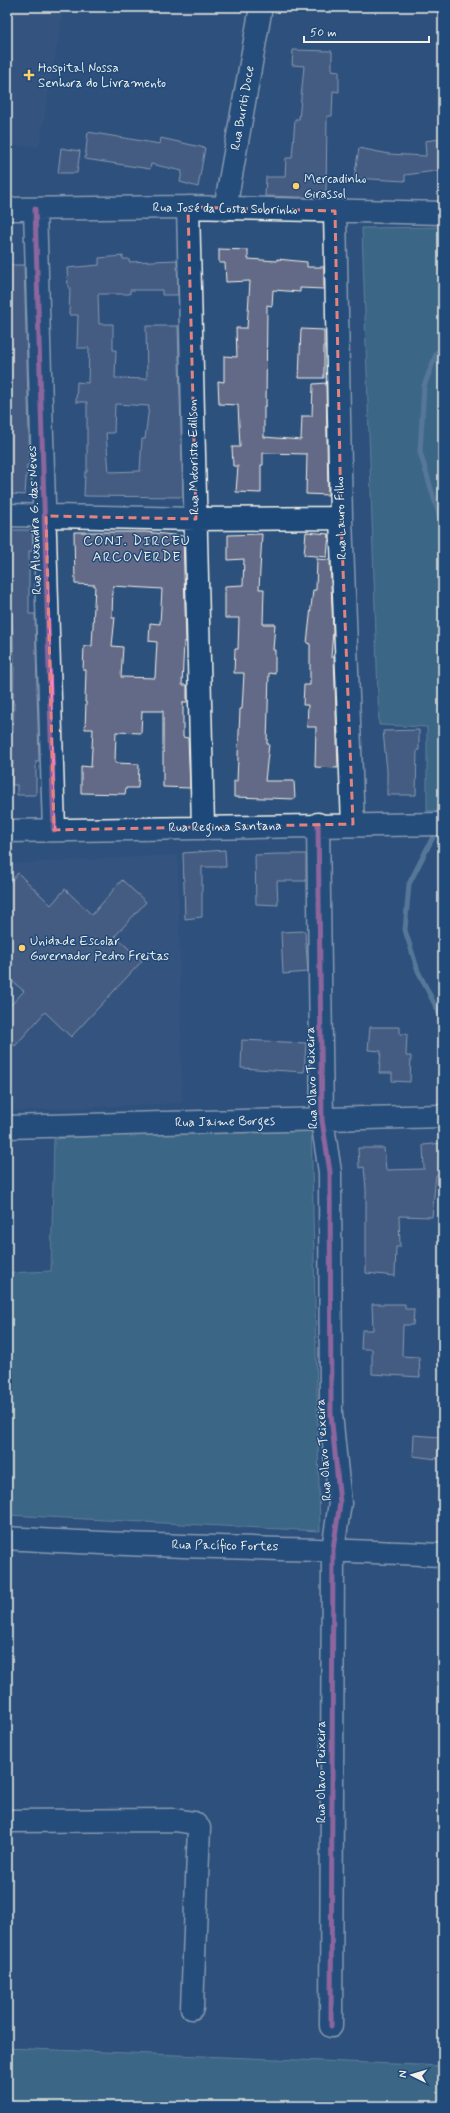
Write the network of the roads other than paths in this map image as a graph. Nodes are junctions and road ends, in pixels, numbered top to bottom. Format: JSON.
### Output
{"nodes":[{"id":1,"x":261,"y":7,"type":"edge"},
{"id":2,"x":188,"y":207,"type":"junction"},
{"id":3,"x":7,"y":209,"type":"edge"},
{"id":4,"x":35,"y":209,"type":"junction"},
{"id":5,"x":224,"y":209,"type":"junction"},
{"id":6,"x":335,"y":211,"type":"junction"},
{"id":7,"x":443,"y":213,"type":"edge"},
{"id":8,"x":7,"y":515,"type":"edge"},
{"id":9,"x":46,"y":516,"type":"junction"},
{"id":10,"x":341,"y":518,"type":"junction"},
{"id":11,"x":196,"y":519,"type":"junction"},
{"id":12,"x":318,"y":824,"type":"junction"},
{"id":13,"x":353,"y":824,"type":"junction"},
{"id":14,"x":443,"y":824,"type":"edge"},
{"id":15,"x":203,"y":828,"type":"junction"},
{"id":16,"x":7,"y":830,"type":"edge"},
{"id":17,"x":54,"y":830,"type":"junction"},
{"id":18,"x":443,"y":1116,"type":"edge"},
{"id":19,"x":322,"y":1120,"type":"junction"},
{"id":20,"x":7,"y":1127,"type":"edge"},
{"id":21,"x":7,"y":1538,"type":"edge"},
{"id":22,"x":333,"y":1549,"type":"junction"},
{"id":23,"x":443,"y":1555,"type":"edge"},
{"id":24,"x":7,"y":1821,"type":"edge"},
{"id":25,"x":192,"y":2008,"type":"dead end"},
{"id":26,"x":331,"y":2026,"type":"dead end"}],
"edges":[{"from":1,"to":5,"type":"street","name":"Rua Buriti Doce"},
{"from":2,"to":4,"type":"street","name":"Rua José da Costa Sobrinho"},
{"from":2,"to":5,"type":"street","name":"Rua José da Costa Sobrinho"},
{"from":2,"to":11,"type":"street","name":"Rua Motorista Edilson"},
{"from":3,"to":4,"type":"street","name":"Rua José da Costa Sobrinho"},
{"from":4,"to":9,"type":"street","name":"Rua Alexandra G. das Neves"},
{"from":5,"to":6,"type":"street","name":"Rua José da Costa Sobrinho"},
{"from":6,"to":7,"type":"street","name":"Rua José da Costa Sobrinho"},
{"from":6,"to":10,"type":"street","name":"Rua Lauro Filho"},
{"from":8,"to":9,"type":"street"},
{"from":9,"to":11,"type":"street"},
{"from":9,"to":17,"type":"street","name":"Rua Alexandra G. das Neves"},
{"from":10,"to":11,"type":"street"},
{"from":10,"to":13,"type":"street","name":"Rua Lauro Filho"},
{"from":11,"to":15,"type":"street","name":"Rua Motorista Edilson"},
{"from":12,"to":13,"type":"street","name":"Rua Regina Santana"},
{"from":12,"to":15,"type":"street","name":"Rua Regina Santana"},
{"from":12,"to":19,"type":"street","name":"Rua Olavo Teixeira"},
{"from":13,"to":14,"type":"street","name":"Rua Regina Santana"},
{"from":15,"to":17,"type":"street","name":"Rua Regina Santana"},
{"from":16,"to":17,"type":"street","name":"Rua Regina Santana"},
{"from":18,"to":19,"type":"street","name":"Rua Jaime Borges"},
{"from":19,"to":20,"type":"street","name":"Rua Jaime Borges"},
{"from":19,"to":22,"type":"street","name":"Rua Olavo Teixeira"},
{"from":21,"to":22,"type":"street","name":"Rua Pacífico Fortes"},
{"from":22,"to":23,"type":"street","name":"Rua Pacífico Fortes"},
{"from":22,"to":26,"type":"street","name":"Rua Olavo Teixeira"},
{"from":24,"to":25,"type":"street"}]}
